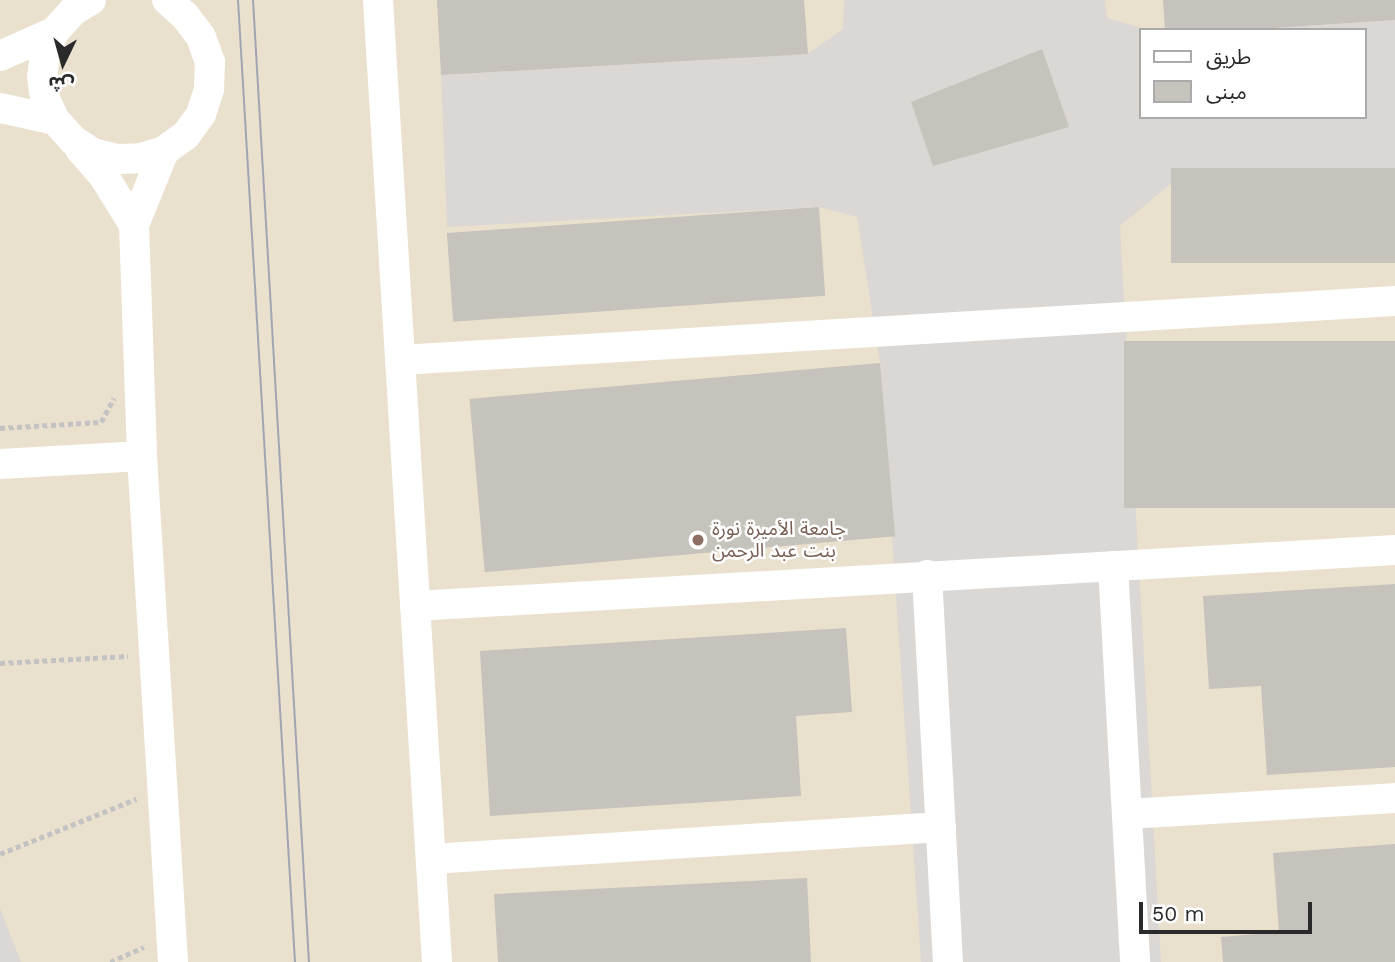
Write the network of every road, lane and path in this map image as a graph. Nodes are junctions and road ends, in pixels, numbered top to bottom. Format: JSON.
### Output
{"nodes":[{"id":1,"x":170,"y":0,"type":"edge"},
{"id":2,"x":378,"y":0,"type":"edge"},
{"id":3,"x":74,"y":11,"type":"edge"},
{"id":4,"x":0,"y":56,"type":"edge"},
{"id":5,"x":0,"y":108,"type":"edge"},
{"id":6,"x":64,"y":130,"type":"junction"},
{"id":7,"x":164,"y":151,"type":"junction"},
{"id":8,"x":134,"y":225,"type":"junction"},
{"id":9,"x":1395,"y":301,"type":"edge"},
{"id":10,"x":400,"y":360,"type":"junction"},
{"id":11,"x":116,"y":394,"type":"dead end"},
{"id":12,"x":0,"y":428,"type":"edge"},
{"id":13,"x":142,"y":456,"type":"junction"},
{"id":14,"x":0,"y":464,"type":"edge"},
{"id":15,"x":1395,"y":550,"type":"edge"},
{"id":16,"x":1113,"y":566,"type":"junction"},
{"id":17,"x":927,"y":575,"type":"junction"},
{"id":18,"x":415,"y":606,"type":"junction"},
{"id":19,"x":128,"y":656,"type":"dead end"},
{"id":20,"x":0,"y":663,"type":"edge"},
{"id":21,"x":1395,"y":798,"type":"edge"},
{"id":22,"x":136,"y":799,"type":"dead end"},
{"id":23,"x":1127,"y":814,"type":"junction"},
{"id":24,"x":941,"y":827,"type":"junction"},
{"id":25,"x":0,"y":854,"type":"edge"},
{"id":26,"x":431,"y":859,"type":"junction"},
{"id":27,"x":144,"y":947,"type":"dead end"},
{"id":28,"x":110,"y":962,"type":"edge"},
{"id":29,"x":173,"y":962,"type":"edge"},
{"id":30,"x":438,"y":962,"type":"edge"},
{"id":31,"x":948,"y":962,"type":"edge"},
{"id":32,"x":1135,"y":962,"type":"edge"}],
"edges":[{"from":1,"to":7,"type":"street"},
{"from":2,"to":10,"type":"street"},
{"from":3,"to":4,"type":"street"},
{"from":3,"to":6,"type":"street"},
{"from":5,"to":6,"type":"street"},
{"from":6,"to":7,"type":"street"},
{"from":6,"to":8,"type":"street"},
{"from":7,"to":8,"type":"street"},
{"from":8,"to":13,"type":"street"},
{"from":9,"to":10,"type":"street"},
{"from":10,"to":18,"type":"street"},
{"from":11,"to":12,"type":"path"},
{"from":13,"to":14,"type":"street"},
{"from":13,"to":29,"type":"street"},
{"from":15,"to":16,"type":"street"},
{"from":16,"to":17,"type":"street"},
{"from":16,"to":23,"type":"street"},
{"from":17,"to":18,"type":"street"},
{"from":17,"to":24,"type":"street"},
{"from":18,"to":26,"type":"street"},
{"from":19,"to":20,"type":"path"},
{"from":21,"to":23,"type":"street"},
{"from":22,"to":25,"type":"path"},
{"from":23,"to":32,"type":"street"},
{"from":24,"to":26,"type":"street"},
{"from":24,"to":31,"type":"street"},
{"from":26,"to":30,"type":"street"},
{"from":27,"to":28,"type":"path"}]}
